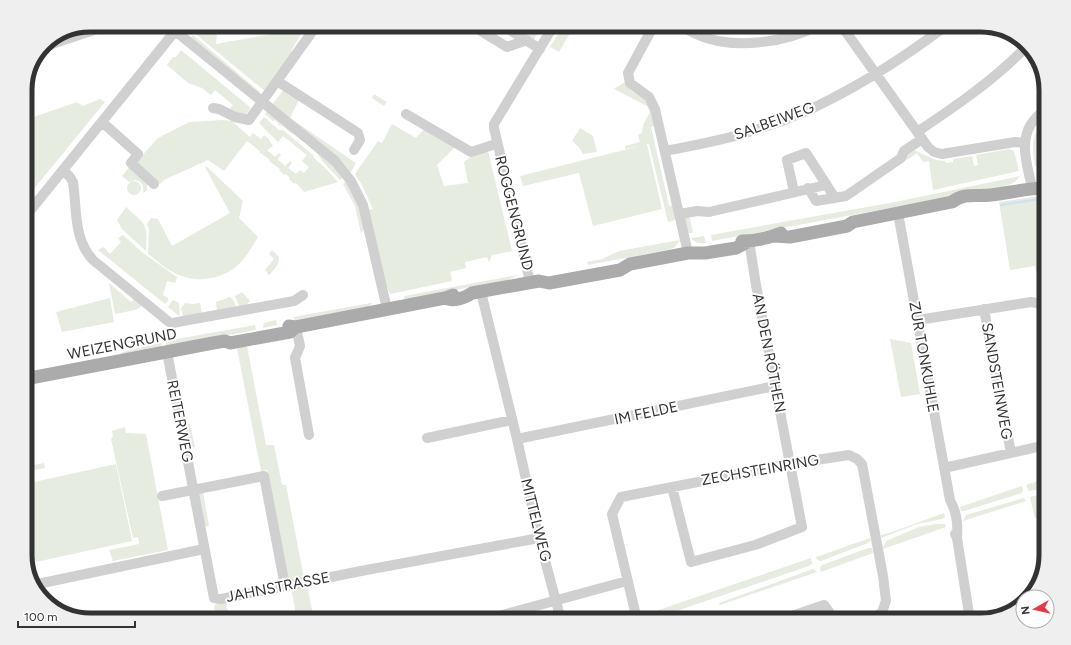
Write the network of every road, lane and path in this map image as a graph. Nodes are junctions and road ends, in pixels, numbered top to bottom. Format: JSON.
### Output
{"nodes":[{"id":1,"x":89,"y":32,"type":"edge"},
{"id":2,"x":170,"y":32,"type":"edge"},
{"id":3,"x":180,"y":32,"type":"edge"},
{"id":4,"x":312,"y":32,"type":"edge"},
{"id":5,"x":482,"y":32,"type":"edge"},
{"id":6,"x":514,"y":32,"type":"edge"},
{"id":7,"x":550,"y":32,"type":"edge"},
{"id":8,"x":650,"y":32,"type":"edge"},
{"id":9,"x":693,"y":32,"type":"edge"},
{"id":10,"x":803,"y":32,"type":"edge"},
{"id":11,"x":846,"y":32,"type":"edge"},
{"id":12,"x":938,"y":32,"type":"edge"},
{"id":13,"x":527,"y":40,"type":"junction"},
{"id":14,"x":58,"y":42,"type":"edge"},
{"id":15,"x":540,"y":48,"type":"junction"},
{"id":16,"x":1023,"y":50,"type":"edge"},
{"id":17,"x":876,"y":73,"type":"junction"},
{"id":18,"x":277,"y":81,"type":"junction"},
{"id":19,"x":262,"y":101,"type":"junction"},
{"id":20,"x":213,"y":108,"type":"dead end"},
{"id":21,"x":406,"y":114,"type":"dead end"},
{"id":22,"x":1039,"y":116,"type":"edge"},
{"id":23,"x":102,"y":122,"type":"junction"},
{"id":24,"x":920,"y":135,"type":"junction"},
{"id":25,"x":1025,"y":143,"type":"junction"},
{"id":26,"x":496,"y":144,"type":"junction"},
{"id":27,"x":354,"y":150,"type":"dead end"},
{"id":28,"x":665,"y":151,"type":"junction"},
{"id":29,"x":63,"y":170,"type":"junction"},
{"id":30,"x":154,"y":184,"type":"dead end"},
{"id":31,"x":826,"y":184,"type":"junction"},
{"id":32,"x":1039,"y":185,"type":"edge"},
{"id":33,"x":808,"y":188,"type":"junction"},
{"id":34,"x":1032,"y":188,"type":"junction"},
{"id":35,"x":1039,"y":188,"type":"edge"},
{"id":36,"x":794,"y":192,"type":"junction"},
{"id":37,"x":834,"y":198,"type":"junction"},
{"id":38,"x":32,"y":208,"type":"edge"},
{"id":39,"x":898,"y":213,"type":"junction"},
{"id":40,"x":680,"y":214,"type":"junction"},
{"id":41,"x":749,"y":241,"type":"junction"},
{"id":42,"x":688,"y":253,"type":"junction"},
{"id":43,"x":535,"y":282,"type":"junction"},
{"id":44,"x":476,"y":293,"type":"junction"},
{"id":45,"x":303,"y":295,"type":"dead end"},
{"id":46,"x":1039,"y":303,"type":"edge"},
{"id":47,"x":387,"y":309,"type":"junction"},
{"id":48,"x":984,"y":309,"type":"junction"},
{"id":49,"x":918,"y":320,"type":"junction"},
{"id":50,"x":296,"y":327,"type":"junction"},
{"id":51,"x":167,"y":352,"type":"junction"},
{"id":52,"x":32,"y":378,"type":"edge"},
{"id":53,"x":775,"y":386,"type":"junction"},
{"id":54,"x":512,"y":420,"type":"junction"},
{"id":55,"x":309,"y":435,"type":"dead end"},
{"id":56,"x":427,"y":438,"type":"dead end"},
{"id":57,"x":517,"y":439,"type":"junction"},
{"id":58,"x":1039,"y":447,"type":"edge"},
{"id":59,"x":1010,"y":453,"type":"junction"},
{"id":60,"x":790,"y":464,"type":"junction"},
{"id":61,"x":944,"y":468,"type":"junction"},
{"id":62,"x":672,"y":487,"type":"junction"},
{"id":63,"x":194,"y":490,"type":"junction"},
{"id":64,"x":162,"y":496,"type":"dead end"},
{"id":65,"x":539,"y":538,"type":"junction"},
{"id":66,"x":204,"y":549,"type":"junction"},
{"id":67,"x":627,"y":581,"type":"junction"},
{"id":68,"x":40,"y":584,"type":"edge"},
{"id":69,"x":286,"y":586,"type":"junction"},
{"id":70,"x":557,"y":601,"type":"junction"},
{"id":71,"x":511,"y":613,"type":"edge"},
{"id":72,"x":560,"y":613,"type":"edge"},
{"id":73,"x":635,"y":613,"type":"edge"},
{"id":74,"x":801,"y":613,"type":"edge"},
{"id":75,"x":830,"y":613,"type":"edge"},
{"id":76,"x":881,"y":613,"type":"edge"},
{"id":77,"x":969,"y":613,"type":"edge"}],
"edges":[{"from":1,"to":14,"type":"street"},
{"from":2,"to":23,"type":"street"},
{"from":3,"to":19,"type":"street"},
{"from":4,"to":18,"type":"street"},
{"from":5,"to":13,"type":"street"},
{"from":6,"to":13,"type":"street"},
{"from":7,"to":15,"type":"street","name":"ROGGENGRUND"},
{"from":8,"to":28,"type":"street"},
{"from":9,"to":10,"type":"street"},
{"from":11,"to":17,"type":"street"},
{"from":12,"to":17,"type":"street","name":"SALBEIWEG"},
{"from":13,"to":15,"type":"street"},
{"from":15,"to":26,"type":"street","name":"ROGGENGRUND"},
{"from":16,"to":24,"type":"street"},
{"from":17,"to":24,"type":"street"},
{"from":17,"to":28,"type":"street","name":"SALBEIWEG"},
{"from":18,"to":19,"type":"street"},
{"from":18,"to":27,"type":"street"},
{"from":19,"to":20,"type":"street"},
{"from":19,"to":47,"type":"street"},
{"from":21,"to":26,"type":"street","name":"ROGGENGRUND"},
{"from":22,"to":25,"type":"street"},
{"from":23,"to":29,"type":"street"},
{"from":23,"to":30,"type":"street"},
{"from":24,"to":25,"type":"street"},
{"from":24,"to":37,"type":"street"},
{"from":25,"to":34,"type":"street"},
{"from":26,"to":43,"type":"street","name":"ROGGENGRUND"},
{"from":28,"to":40,"type":"street"},
{"from":29,"to":38,"type":"street"},
{"from":29,"to":45,"type":"street"},
{"from":31,"to":33,"type":"street"},
{"from":31,"to":36,"type":"street"},
{"from":31,"to":37,"type":"street"},
{"from":32,"to":34,"type":"main road","name":"WEIZENGRUND"},
{"from":33,"to":36,"type":"street"},
{"from":33,"to":37,"type":"street"},
{"from":34,"to":35,"type":"main road","name":"WEIZENGRUND"},
{"from":34,"to":39,"type":"main road","name":"WEIZENGRUND"},
{"from":36,"to":40,"type":"street"},
{"from":39,"to":41,"type":"main road","name":"WEIZENGRUND"},
{"from":39,"to":49,"type":"street","name":"ZUR TONKUHLE"},
{"from":40,"to":42,"type":"street"},
{"from":41,"to":42,"type":"main road","name":"WEIZENGRUND"},
{"from":41,"to":53,"type":"street","name":"AN DEN RÖTHEN"},
{"from":42,"to":43,"type":"main road","name":"WEIZENGRUND"},
{"from":43,"to":44,"type":"main road","name":"WEIZENGRUND"},
{"from":44,"to":47,"type":"main road","name":"WEIZENGRUND"},
{"from":44,"to":54,"type":"street","name":"MITTELWEG"},
{"from":46,"to":48,"type":"street"},
{"from":47,"to":50,"type":"main road","name":"WEIZENGRUND"},
{"from":48,"to":49,"type":"street"},
{"from":48,"to":59,"type":"street","name":"SANDSTEINWEG"},
{"from":49,"to":61,"type":"street","name":"ZUR TONKUHLE"},
{"from":50,"to":51,"type":"main road","name":"WEIZENGRUND"},
{"from":50,"to":55,"type":"street"},
{"from":51,"to":52,"type":"main road","name":"WEIZENGRUND"},
{"from":51,"to":63,"type":"street","name":"REITERWEG"},
{"from":53,"to":57,"type":"street","name":"IM FELDE"},
{"from":53,"to":60,"type":"street","name":"AN DEN RÖTHEN"},
{"from":54,"to":56,"type":"street"},
{"from":54,"to":57,"type":"street","name":"MITTELWEG"},
{"from":57,"to":65,"type":"street","name":"MITTELWEG"},
{"from":58,"to":59,"type":"street"},
{"from":59,"to":61,"type":"street"},
{"from":60,"to":62,"type":"street","name":"ZECHSTEINRING"},
{"from":60,"to":62,"type":"street","name":"AN DEN RÖTHEN"},
{"from":60,"to":76,"type":"street","name":"ZECHSTEINRING"},
{"from":61,"to":77,"type":"street","name":"ZUR TONKUHLE"},
{"from":62,"to":67,"type":"street","name":"ZECHSTEINRING"},
{"from":63,"to":64,"type":"street"},
{"from":63,"to":66,"type":"street","name":"REITERWEG"},
{"from":63,"to":69,"type":"street"},
{"from":65,"to":69,"type":"street","name":"JAHNSTRASSE"},
{"from":65,"to":70,"type":"street","name":"MITTELWEG"},
{"from":66,"to":68,"type":"street"},
{"from":66,"to":69,"type":"street","name":"JAHNSTRASSE"},
{"from":67,"to":70,"type":"street"},
{"from":67,"to":73,"type":"street","name":"ZECHSTEINRING"},
{"from":70,"to":71,"type":"street"},
{"from":70,"to":72,"type":"street","name":"MITTELWEG"},
{"from":74,"to":75,"type":"street"}]}
